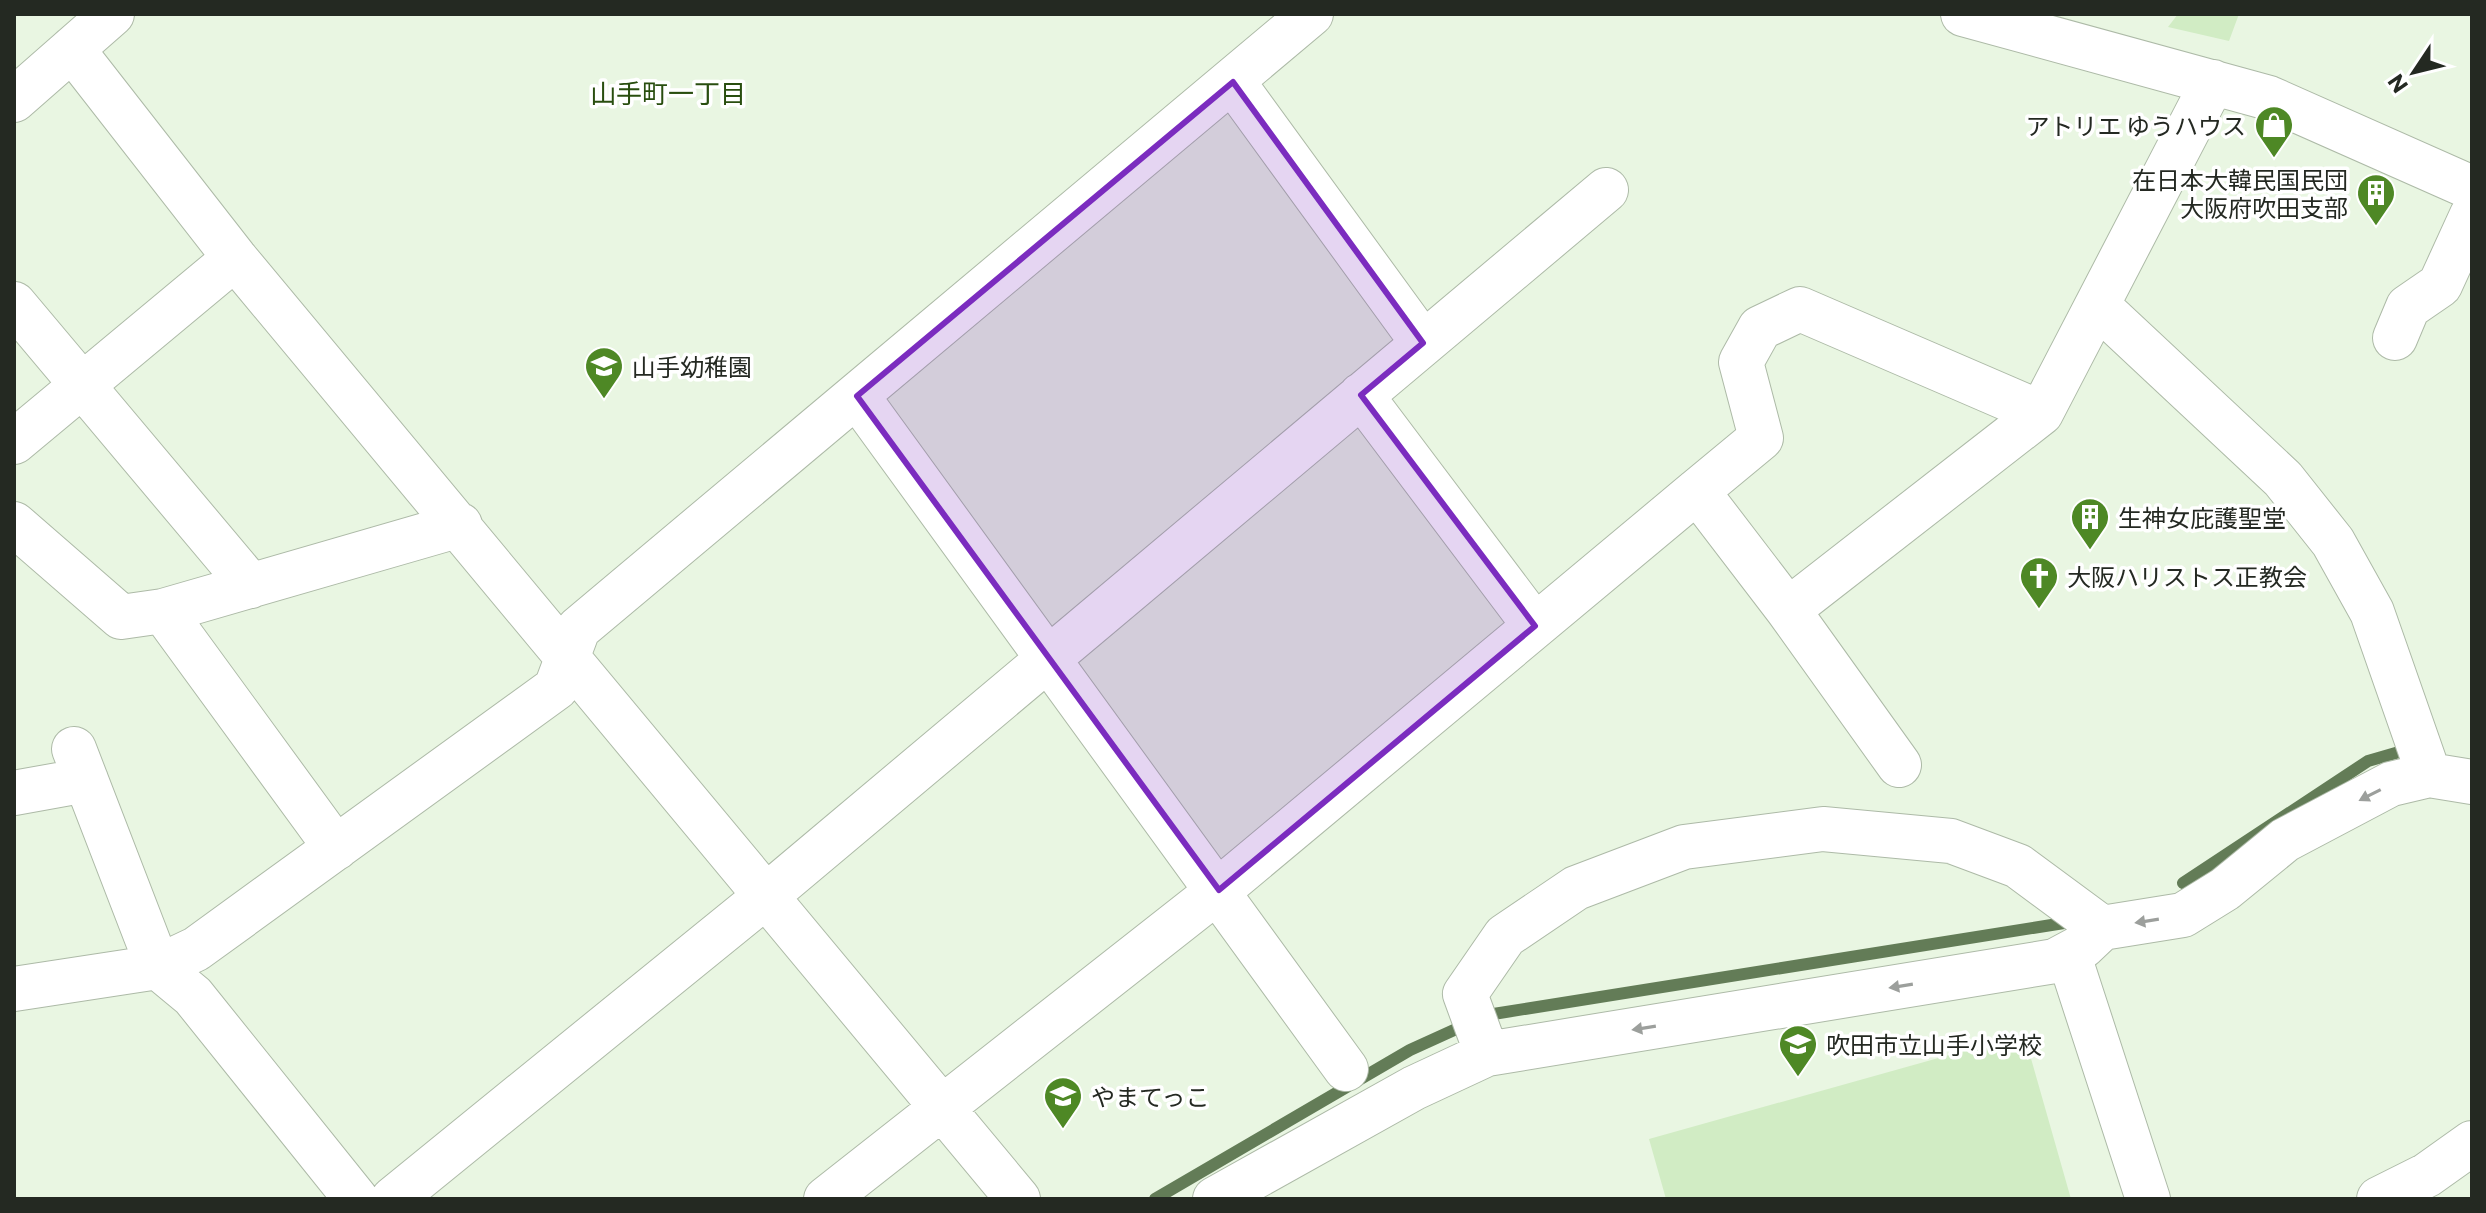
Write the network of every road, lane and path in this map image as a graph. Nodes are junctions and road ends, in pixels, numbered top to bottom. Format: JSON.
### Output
{"nodes":[{"id":1,"x":112,"y":14,"type":"edge"},
{"id":2,"x":1311,"y":14,"type":"edge"},
{"id":3,"x":1963,"y":14,"type":"edge"},
{"id":4,"x":72,"y":49,"type":"junction"},
{"id":5,"x":1233,"y":82,"type":"junction"},
{"id":6,"x":2213,"y":82,"type":"junction"},
{"id":7,"x":14,"y":100,"type":"edge"},
{"id":8,"x":2472,"y":188,"type":"edge"},
{"id":9,"x":1606,"y":190,"type":"dead end"},
{"id":10,"x":2472,"y":215,"type":"edge"},
{"id":11,"x":235,"y":258,"type":"junction"},
{"id":12,"x":14,"y":304,"type":"edge"},
{"id":13,"x":2098,"y":306,"type":"junction"},
{"id":14,"x":2395,"y":338,"type":"dead end"},
{"id":15,"x":1423,"y":343,"type":"junction"},
{"id":16,"x":84,"y":385,"type":"junction"},
{"id":17,"x":1361,"y":395,"type":"junction"},
{"id":18,"x":857,"y":396,"type":"junction"},
{"id":19,"x":2041,"y":413,"type":"junction"},
{"id":20,"x":14,"y":442,"type":"edge"},
{"id":21,"x":1697,"y":491,"type":"junction"},
{"id":22,"x":14,"y":524,"type":"edge"},
{"id":23,"x":460,"y":525,"type":"junction"},
{"id":24,"x":251,"y":586,"type":"junction"},
{"id":25,"x":1788,"y":610,"type":"junction"},
{"id":26,"x":163,"y":611,"type":"junction"},
{"id":27,"x":1535,"y":626,"type":"junction"},
{"id":28,"x":1049,"y":658,"type":"junction"},
{"id":29,"x":568,"y":659,"type":"junction"},
{"id":30,"x":1899,"y":765,"type":"dead end"},
{"id":31,"x":2429,"y":775,"type":"junction"},
{"id":32,"x":2472,"y":782,"type":"edge"},
{"id":33,"x":14,"y":793,"type":"edge"},
{"id":34,"x":336,"y":848,"type":"junction"},
{"id":35,"x":1219,"y":890,"type":"junction"},
{"id":36,"x":766,"y":896,"type":"junction"},
{"id":37,"x":2102,"y":928,"type":"junction"},
{"id":38,"x":2069,"y":956,"type":"junction"},
{"id":39,"x":158,"y":967,"type":"junction"},
{"id":40,"x":14,"y":989,"type":"edge"},
{"id":41,"x":1479,"y":1032,"type":"junction"},
{"id":42,"x":1346,"y":1069,"type":"dead end"},
{"id":43,"x":944,"y":1107,"type":"junction"},
{"id":44,"x":2472,"y":1143,"type":"edge"},
{"id":45,"x":356,"y":1199,"type":"edge"},
{"id":46,"x":393,"y":1199,"type":"edge"},
{"id":47,"x":826,"y":1199,"type":"edge"},
{"id":48,"x":1018,"y":1199,"type":"edge"},
{"id":49,"x":1215,"y":1199,"type":"edge"},
{"id":50,"x":2148,"y":1199,"type":"edge"},
{"id":51,"x":2379,"y":1199,"type":"edge"}],
"edges":[{"from":1,"to":4,"type":"street"},
{"from":2,"to":5,"type":"street"},
{"from":3,"to":6,"type":"street"},
{"from":4,"to":7,"type":"street"},
{"from":4,"to":11,"type":"street"},
{"from":5,"to":15,"type":"street"},
{"from":5,"to":18,"type":"street"},
{"from":6,"to":8,"type":"street"},
{"from":6,"to":13,"type":"street"},
{"from":9,"to":15,"type":"street"},
{"from":10,"to":14,"type":"street"},
{"from":11,"to":16,"type":"street"},
{"from":11,"to":23,"type":"street"},
{"from":12,"to":16,"type":"street"},
{"from":13,"to":19,"type":"street"},
{"from":13,"to":31,"type":"street"},
{"from":15,"to":17,"type":"street"},
{"from":16,"to":20,"type":"street"},
{"from":16,"to":24,"type":"street"},
{"from":17,"to":27,"type":"street"},
{"from":17,"to":28,"type":"street"},
{"from":18,"to":28,"type":"street"},
{"from":18,"to":29,"type":"street"},
{"from":19,"to":21,"type":"street"},
{"from":19,"to":25,"type":"street"},
{"from":21,"to":25,"type":"street"},
{"from":21,"to":27,"type":"street"},
{"from":22,"to":26,"type":"street"},
{"from":23,"to":24,"type":"street"},
{"from":23,"to":29,"type":"street"},
{"from":24,"to":26,"type":"street"},
{"from":25,"to":30,"type":"street"},
{"from":26,"to":34,"type":"street"},
{"from":27,"to":35,"type":"street"},
{"from":28,"to":35,"type":"street"},
{"from":28,"to":36,"type":"street"},
{"from":29,"to":34,"type":"street"},
{"from":29,"to":36,"type":"street"},
{"from":31,"to":32,"type":"street"},
{"from":31,"to":37,"type":"street","one_way":true},
{"from":33,"to":39,"type":"street"},
{"from":34,"to":39,"type":"street"},
{"from":35,"to":42,"type":"street"},
{"from":35,"to":43,"type":"street"},
{"from":36,"to":43,"type":"street"},
{"from":36,"to":46,"type":"street"},
{"from":37,"to":38,"type":"street"},
{"from":37,"to":41,"type":"street"},
{"from":38,"to":41,"type":"street","one_way":true},
{"from":38,"to":50,"type":"street"},
{"from":39,"to":40,"type":"street"},
{"from":39,"to":45,"type":"street"},
{"from":41,"to":49,"type":"street"},
{"from":43,"to":47,"type":"street"},
{"from":43,"to":48,"type":"street"},
{"from":44,"to":51,"type":"street"}]}
